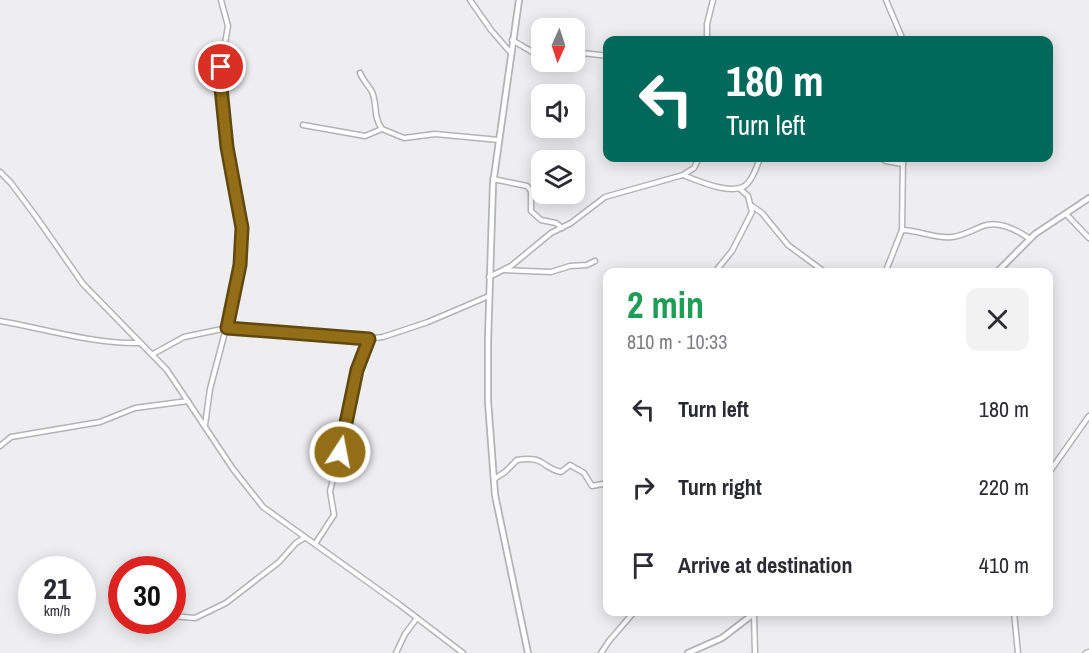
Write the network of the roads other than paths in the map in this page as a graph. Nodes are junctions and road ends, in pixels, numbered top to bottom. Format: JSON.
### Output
{"nodes":[{"id":1,"x":221,"y":0,"type":"edge"},
{"id":2,"x":470,"y":0,"type":"edge"},
{"id":3,"x":519,"y":0,"type":"edge"},
{"id":4,"x":713,"y":0,"type":"edge"},
{"id":5,"x":886,"y":0,"type":"edge"},
{"id":6,"x":707,"y":36,"type":"edge"},
{"id":7,"x":901,"y":36,"type":"edge"},
{"id":8,"x":512,"y":40,"type":"junction"},
{"id":9,"x":531,"y":51,"type":"edge"},
{"id":10,"x":510,"y":52,"type":"junction"},
{"id":11,"x":585,"y":53,"type":"edge"},
{"id":12,"x":603,"y":55,"type":"edge"},
{"id":13,"x":360,"y":73,"type":"dead end"},
{"id":14,"x":303,"y":124,"type":"dead end"},
{"id":15,"x":382,"y":129,"type":"junction"},
{"id":16,"x":499,"y":140,"type":"junction"},
{"id":17,"x":697,"y":162,"type":"edge"},
{"id":18,"x":758,"y":162,"type":"edge"},
{"id":19,"x":892,"y":162,"type":"edge"},
{"id":20,"x":903,"y":164,"type":"joint"},
{"id":21,"x":0,"y":172,"type":"edge"},
{"id":22,"x":683,"y":175,"type":"junction"},
{"id":23,"x":493,"y":179,"type":"junction"},
{"id":24,"x":748,"y":183,"type":"junction"},
{"id":25,"x":740,"y":189,"type":"junction"},
{"id":26,"x":748,"y":196,"type":"junction"},
{"id":27,"x":1089,"y":198,"type":"edge"},
{"id":28,"x":752,"y":206,"type":"junction"},
{"id":29,"x":1066,"y":214,"type":"junction"},
{"id":30,"x":562,"y":228,"type":"junction"},
{"id":31,"x":902,"y":230,"type":"junction"},
{"id":32,"x":1089,"y":238,"type":"edge"},
{"id":33,"x":1030,"y":239,"type":"junction"},
{"id":34,"x":595,"y":261,"type":"dead end"},
{"id":35,"x":718,"y":268,"type":"edge"},
{"id":36,"x":819,"y":268,"type":"edge"},
{"id":37,"x":887,"y":268,"type":"edge"},
{"id":38,"x":1001,"y":268,"type":"edge"},
{"id":39,"x":504,"y":270,"type":"junction"},
{"id":40,"x":489,"y":277,"type":"junction"},
{"id":41,"x":489,"y":296,"type":"junction"},
{"id":42,"x":0,"y":321,"type":"edge"},
{"id":43,"x":227,"y":328,"type":"junction"},
{"id":44,"x":369,"y":339,"type":"junction"},
{"id":45,"x":141,"y":343,"type":"junction"},
{"id":46,"x":152,"y":354,"type":"junction"},
{"id":47,"x":188,"y":401,"type":"junction"},
{"id":48,"x":1089,"y":416,"type":"edge"},
{"id":49,"x":204,"y":425,"type":"junction"},
{"id":50,"x":0,"y":446,"type":"edge"},
{"id":51,"x":1053,"y":467,"type":"edge"},
{"id":52,"x":493,"y":480,"type":"junction"},
{"id":53,"x":603,"y":484,"type":"edge"},
{"id":54,"x":304,"y":538,"type":"junction"},
{"id":55,"x":315,"y":544,"type":"junction"},
{"id":56,"x":630,"y":616,"type":"edge"},
{"id":57,"x":751,"y":616,"type":"edge"},
{"id":58,"x":755,"y":616,"type":"edge"},
{"id":59,"x":1014,"y":616,"type":"edge"},
{"id":60,"x":186,"y":617,"type":"edge"},
{"id":61,"x":417,"y":618,"type":"junction"},
{"id":62,"x":396,"y":653,"type":"edge"},
{"id":63,"x":463,"y":653,"type":"edge"},
{"id":64,"x":528,"y":653,"type":"edge"},
{"id":65,"x":601,"y":653,"type":"edge"},
{"id":66,"x":688,"y":653,"type":"edge"},
{"id":67,"x":755,"y":653,"type":"edge"},
{"id":68,"x":1017,"y":653,"type":"edge"}],
"edges":[{"from":1,"to":43,"type":"street"},
{"from":2,"to":10,"type":"street"},
{"from":3,"to":8,"type":"street"},
{"from":4,"to":6,"type":"street"},
{"from":5,"to":7,"type":"street"},
{"from":8,"to":9,"type":"street"},
{"from":8,"to":10,"type":"street"},
{"from":10,"to":16,"type":"street"},
{"from":11,"to":12,"type":"street"},
{"from":13,"to":15,"type":"street"},
{"from":14,"to":15,"type":"street"},
{"from":15,"to":16,"type":"street"},
{"from":16,"to":23,"type":"street"},
{"from":17,"to":22,"type":"street"},
{"from":18,"to":24,"type":"street"},
{"from":19,"to":20,"type":"street"},
{"from":20,"to":31,"type":"street"},
{"from":21,"to":45,"type":"street"},
{"from":22,"to":25,"type":"street"},
{"from":22,"to":30,"type":"street"},
{"from":23,"to":30,"type":"street"},
{"from":23,"to":40,"type":"street"},
{"from":24,"to":25,"type":"street"},
{"from":24,"to":26,"type":"street"},
{"from":25,"to":26,"type":"street"},
{"from":26,"to":28,"type":"street"},
{"from":27,"to":29,"type":"street"},
{"from":28,"to":35,"type":"street"},
{"from":28,"to":36,"type":"street"},
{"from":29,"to":32,"type":"street"},
{"from":29,"to":33,"type":"street"},
{"from":30,"to":39,"type":"street"},
{"from":31,"to":33,"type":"street"},
{"from":31,"to":37,"type":"street"},
{"from":33,"to":38,"type":"street"},
{"from":34,"to":39,"type":"street"},
{"from":39,"to":40,"type":"street"},
{"from":40,"to":41,"type":"street"},
{"from":41,"to":44,"type":"street"},
{"from":41,"to":52,"type":"street"},
{"from":42,"to":45,"type":"street"},
{"from":43,"to":44,"type":"street"},
{"from":43,"to":46,"type":"street"},
{"from":43,"to":49,"type":"street"},
{"from":44,"to":55,"type":"street"},
{"from":45,"to":46,"type":"street"},
{"from":46,"to":47,"type":"street"},
{"from":47,"to":49,"type":"street"},
{"from":47,"to":50,"type":"street"},
{"from":48,"to":51,"type":"street"},
{"from":49,"to":54,"type":"street"},
{"from":52,"to":53,"type":"street"},
{"from":52,"to":64,"type":"street"},
{"from":54,"to":55,"type":"street"},
{"from":54,"to":60,"type":"street"},
{"from":55,"to":61,"type":"street"},
{"from":56,"to":65,"type":"street"},
{"from":57,"to":66,"type":"street"},
{"from":58,"to":67,"type":"street"},
{"from":59,"to":68,"type":"street"},
{"from":61,"to":62,"type":"street"},
{"from":61,"to":63,"type":"street"}]}
